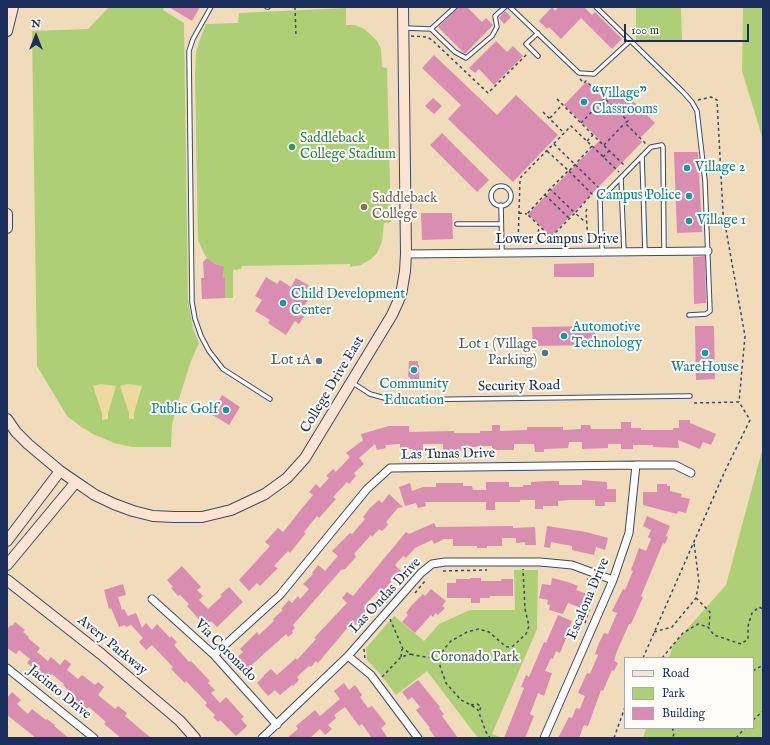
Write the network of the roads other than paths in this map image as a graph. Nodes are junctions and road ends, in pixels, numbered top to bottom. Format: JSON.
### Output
{"nodes":[{"id":1,"x":13,"y":7,"type":"edge"},
{"id":2,"x":211,"y":7,"type":"edge"},
{"id":3,"x":403,"y":7,"type":"edge"},
{"id":4,"x":456,"y":7,"type":"edge"},
{"id":5,"x":505,"y":7,"type":"edge"},
{"id":6,"x":510,"y":7,"type":"edge"},
{"id":7,"x":596,"y":7,"type":"edge"},
{"id":8,"x":431,"y":29,"type":"junction"},
{"id":9,"x":7,"y":31,"type":"edge"},
{"id":10,"x":406,"y":32,"type":"junction"},
{"id":11,"x":538,"y":33,"type":"junction"},
{"id":12,"x":630,"y":41,"type":"junction"},
{"id":13,"x":538,"y":56,"type":"dead end"},
{"id":14,"x":642,"y":156,"type":"junction"},
{"id":15,"x":621,"y":178,"type":"junction"},
{"id":16,"x":501,"y":205,"type":"junction"},
{"id":17,"x":7,"y":214,"type":"edge"},
{"id":18,"x":457,"y":224,"type":"dead end"},
{"id":19,"x":501,"y":224,"type":"junction"},
{"id":20,"x":7,"y":228,"type":"edge"},
{"id":21,"x":708,"y":251,"type":"junction"},
{"id":22,"x":645,"y":252,"type":"junction"},
{"id":23,"x":664,"y":252,"type":"junction"},
{"id":24,"x":502,"y":253,"type":"junction"},
{"id":25,"x":603,"y":253,"type":"junction"},
{"id":26,"x":624,"y":253,"type":"junction"},
{"id":27,"x":406,"y":254,"type":"junction"},
{"id":28,"x":689,"y":315,"type":"dead end"},
{"id":29,"x":352,"y":383,"type":"junction"},
{"id":30,"x":690,"y":396,"type":"road end"},
{"id":31,"x":270,"y":399,"type":"dead end"},
{"id":32,"x":7,"y":419,"type":"edge"},
{"id":33,"x":636,"y":465,"type":"junction"},
{"id":34,"x":60,"y":471,"type":"junction"},
{"id":35,"x":691,"y":473,"type":"dead end"},
{"id":36,"x":76,"y":482,"type":"junction"},
{"id":37,"x":7,"y":541,"type":"edge"},
{"id":38,"x":7,"y":565,"type":"edge"},
{"id":39,"x":7,"y":580,"type":"edge"},
{"id":40,"x":613,"y":580,"type":"junction"},
{"id":41,"x":152,"y":599,"type":"dead end"},
{"id":42,"x":214,"y":655,"type":"junction"},
{"id":43,"x":348,"y":656,"type":"junction"},
{"id":44,"x":7,"y":668,"type":"edge"},
{"id":45,"x":277,"y":724,"type":"junction"},
{"id":46,"x":94,"y":738,"type":"edge"},
{"id":47,"x":195,"y":738,"type":"edge"},
{"id":48,"x":262,"y":738,"type":"edge"},
{"id":49,"x":418,"y":738,"type":"edge"},
{"id":50,"x":544,"y":738,"type":"edge"}],
"edges":[{"from":1,"to":9,"type":"street"},
{"from":2,"to":31,"type":"lane"},
{"from":3,"to":10,"type":"street","name":"College Drive East"},
{"from":4,"to":8,"type":"lane"},
{"from":5,"to":8,"type":"lane"},
{"from":6,"to":11,"type":"lane"},
{"from":7,"to":12,"type":"lane"},
{"from":8,"to":10,"type":"lane"},
{"from":10,"to":27,"type":"street","name":"College Drive East"},
{"from":11,"to":12,"type":"lane"},
{"from":11,"to":13,"type":"lane"},
{"from":12,"to":21,"type":"lane"},
{"from":14,"to":15,"type":"lane"},
{"from":14,"to":22,"type":"lane"},
{"from":14,"to":23,"type":"lane"},
{"from":15,"to":25,"type":"lane"},
{"from":15,"to":26,"type":"lane"},
{"from":16,"to":16,"type":"lane"},
{"from":16,"to":19,"type":"lane"},
{"from":17,"to":20,"type":"street"},
{"from":18,"to":19,"type":"lane"},
{"from":19,"to":24,"type":"lane"},
{"from":21,"to":23,"type":"street","name":"Lower Campus Drive"},
{"from":21,"to":28,"type":"lane"},
{"from":22,"to":23,"type":"street","name":"Lower Campus Drive"},
{"from":22,"to":26,"type":"street","name":"Lower Campus Drive"},
{"from":24,"to":25,"type":"street","name":"Lower Campus Drive"},
{"from":24,"to":27,"type":"street","name":"Lower Campus Drive"},
{"from":25,"to":26,"type":"street","name":"Lower Campus Drive"},
{"from":27,"to":29,"type":"street","name":"College Drive East"},
{"from":29,"to":30,"type":"lane","name":"Security Road"},
{"from":29,"to":36,"type":"street","name":"College Drive East"},
{"from":32,"to":34,"type":"street","name":"College Drive East"},
{"from":33,"to":35,"type":"street","name":"Las Tunas Drive"},
{"from":33,"to":40,"type":"street","name":"Escalona Drive"},
{"from":33,"to":42,"type":"street","name":"Las Tunas Drive"},
{"from":34,"to":36,"type":"street","name":"College Drive East"},
{"from":34,"to":37,"type":"street"},
{"from":36,"to":38,"type":"street"},
{"from":39,"to":47,"type":"street","name":"Avery Parkway"},
{"from":40,"to":43,"type":"street","name":"Las Ondas Drive"},
{"from":40,"to":50,"type":"street","name":"Escalona Drive"},
{"from":41,"to":42,"type":"street","name":"Via Coronado"},
{"from":42,"to":45,"type":"street","name":"Via Coronado"},
{"from":43,"to":45,"type":"street","name":"Las Ondas Drive"},
{"from":43,"to":49,"type":"street"},
{"from":44,"to":46,"type":"street","name":"Jacinto Drive"},
{"from":45,"to":48,"type":"street","name":"Las Ondas Drive"}]}
